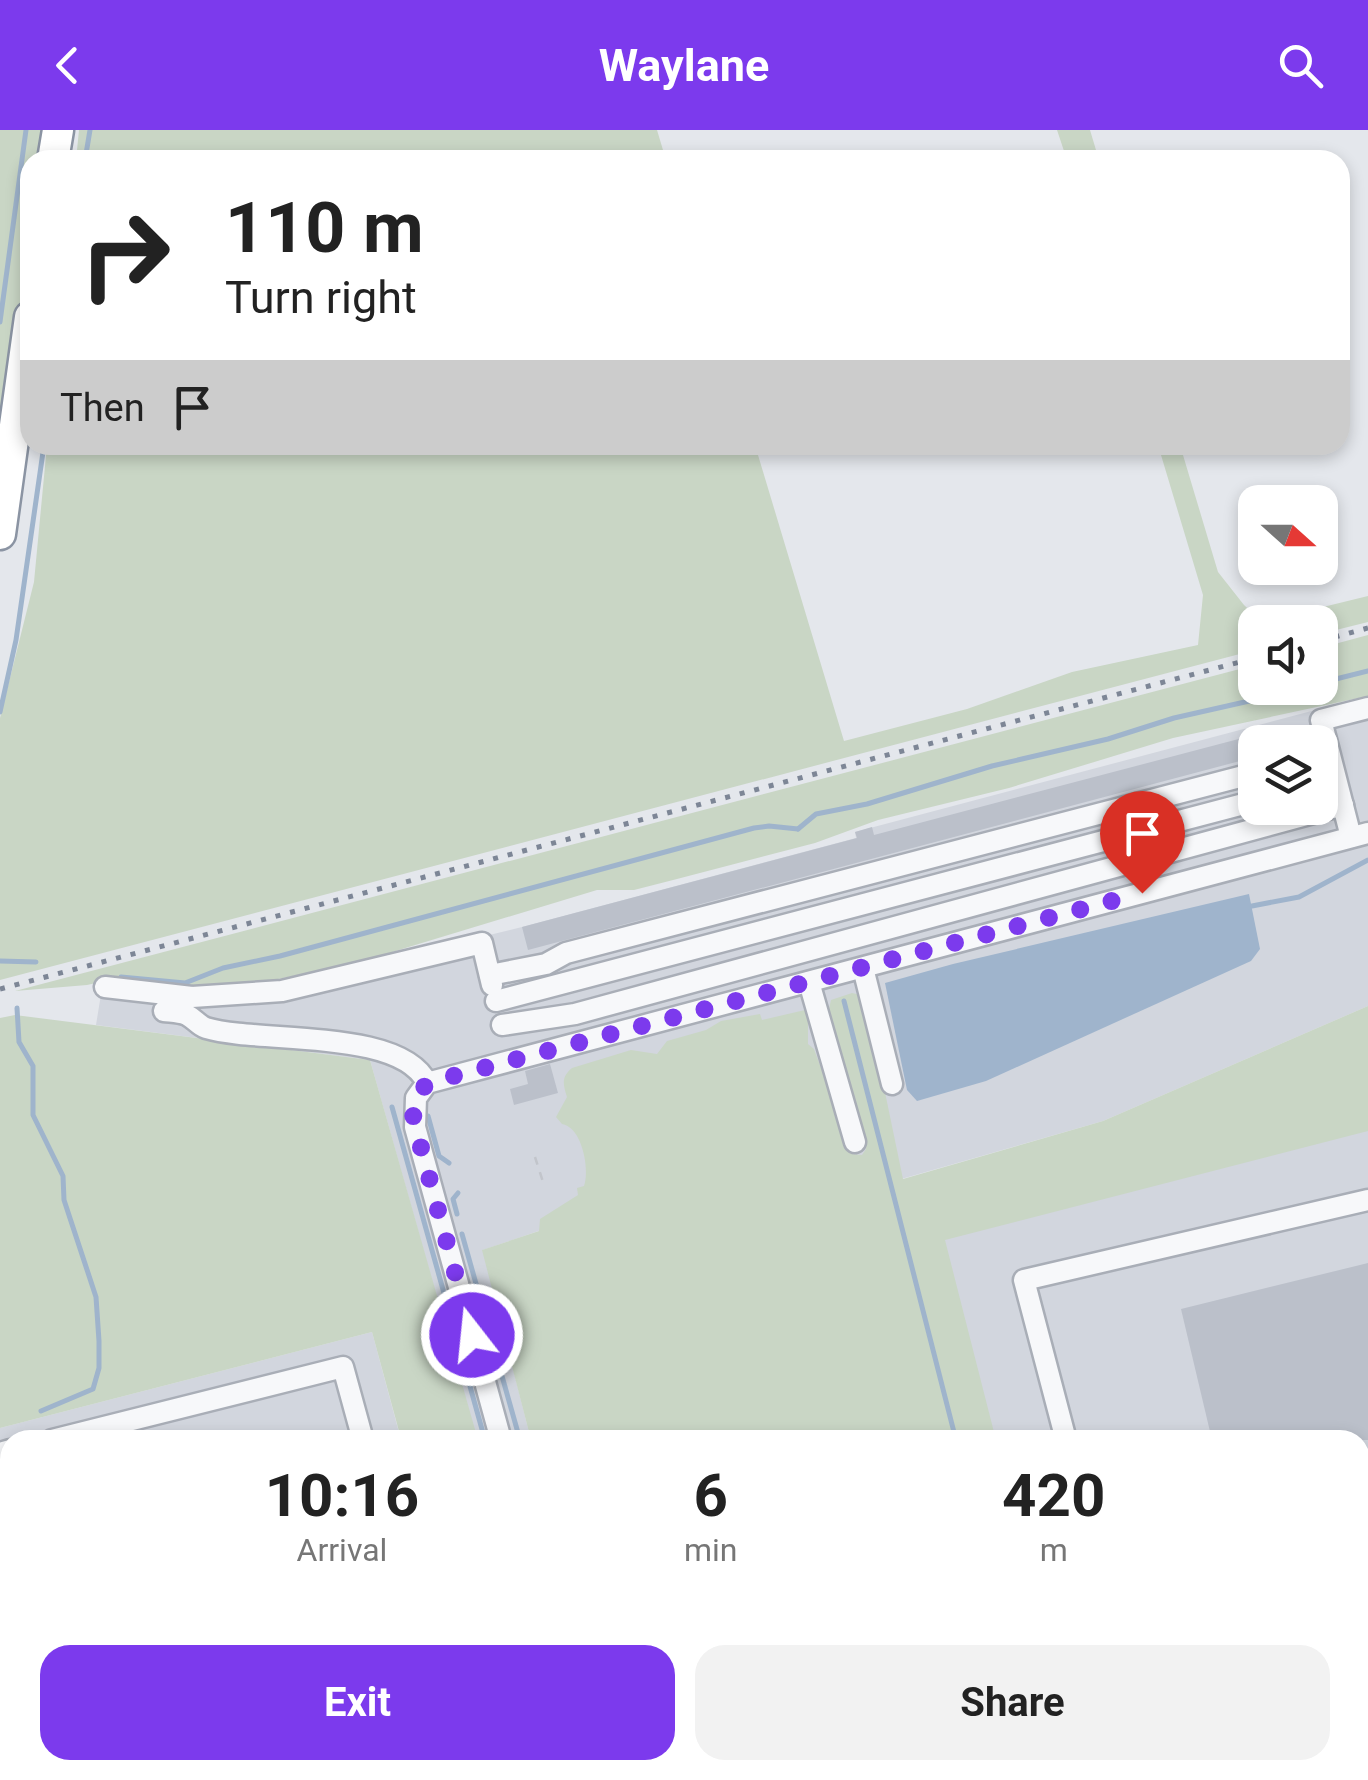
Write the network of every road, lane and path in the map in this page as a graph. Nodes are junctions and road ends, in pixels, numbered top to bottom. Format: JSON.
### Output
{"nodes":[{"id":1,"x":20,"y":389,"type":"edge"},
{"id":2,"x":0,"y":534,"type":"edge"},
{"id":3,"x":1368,"y":708,"type":"edge"},
{"id":4,"x":1322,"y":725,"type":"edge"},
{"id":5,"x":1238,"y":777,"type":"edge"},
{"id":6,"x":1338,"y":797,"type":"edge"},
{"id":7,"x":1343,"y":805,"type":"junction"},
{"id":8,"x":1238,"y":806,"type":"edge"},
{"id":9,"x":1360,"y":835,"type":"edge"},
{"id":10,"x":863,"y":968,"type":"junction"},
{"id":11,"x":490,"y":975,"type":"junction"},
{"id":12,"x":809,"y":982,"type":"junction"},
{"id":13,"x":105,"y":986,"type":"dead end"},
{"id":14,"x":496,"y":1002,"type":"junction"},
{"id":15,"x":164,"y":1011,"type":"dead end"},
{"id":16,"x":502,"y":1025,"type":"junction"},
{"id":17,"x":511,"y":1060,"type":"junction"},
{"id":18,"x":427,"y":1083,"type":"junction"},
{"id":19,"x":892,"y":1084,"type":"dead end"},
{"id":20,"x":855,"y":1142,"type":"dead end"},
{"id":21,"x":536,"y":1157,"type":"dead end"},
{"id":22,"x":542,"y":1182,"type":"dead end"},
{"id":23,"x":1368,"y":1200,"type":"edge"},
{"id":24,"x":92,"y":1430,"type":"edge"},
{"id":25,"x":359,"y":1430,"type":"edge"},
{"id":26,"x":498,"y":1430,"type":"edge"},
{"id":27,"x":1063,"y":1430,"type":"edge"}],
"edges":[{"from":1,"to":2,"type":"highway"},
{"from":3,"to":4,"type":"street"},
{"from":5,"to":11,"type":"street"},
{"from":6,"to":7,"type":"street"},
{"from":7,"to":9,"type":"street"},
{"from":7,"to":16,"type":"street"},
{"from":8,"to":14,"type":"street"},
{"from":9,"to":10,"type":"street"},
{"from":10,"to":12,"type":"street"},
{"from":10,"to":19,"type":"street"},
{"from":11,"to":13,"type":"street"},
{"from":11,"to":14,"type":"street"},
{"from":12,"to":17,"type":"street"},
{"from":12,"to":20,"type":"street"},
{"from":14,"to":16,"type":"street"},
{"from":15,"to":18,"type":"street"},
{"from":16,"to":17,"type":"street"},
{"from":17,"to":18,"type":"street"},
{"from":18,"to":26,"type":"street"},
{"from":21,"to":22,"type":"path"},
{"from":23,"to":27,"type":"street"},
{"from":24,"to":25,"type":"street"}]}
